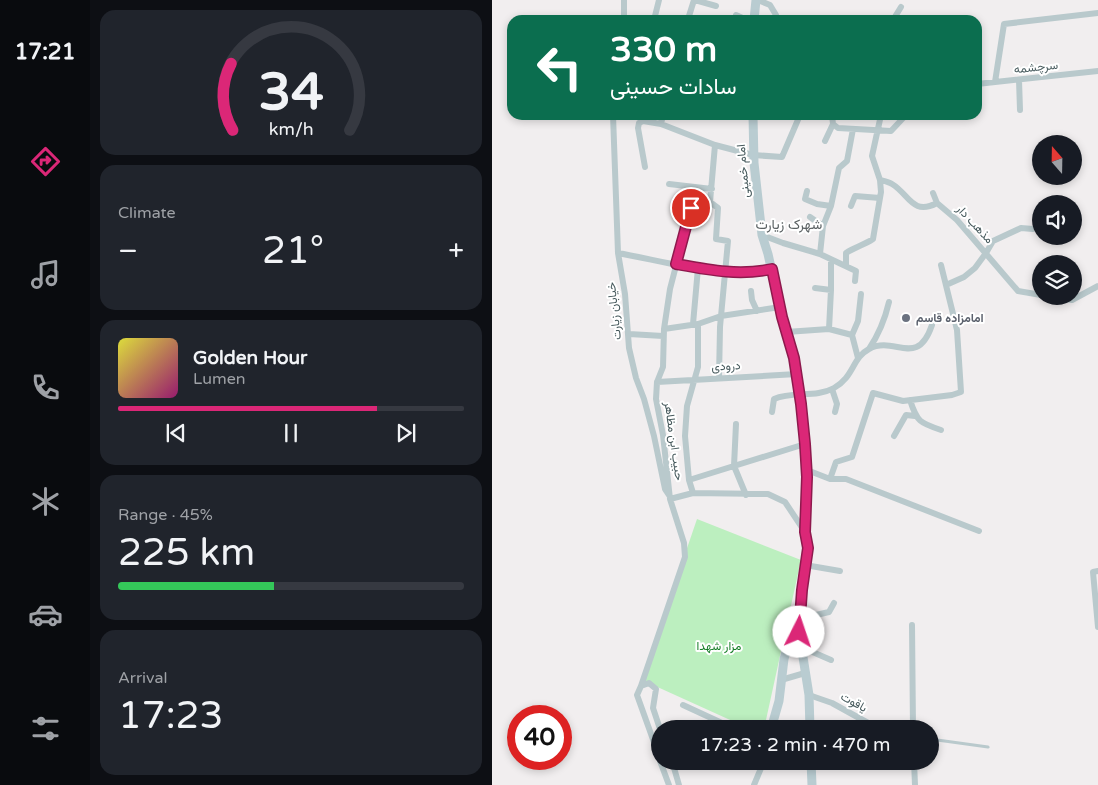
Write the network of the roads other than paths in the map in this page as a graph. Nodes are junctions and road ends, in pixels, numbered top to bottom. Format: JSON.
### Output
{"nodes":[{"id":1,"x":624,"y":0,"type":"edge"},
{"id":2,"x":659,"y":0,"type":"edge"},
{"id":3,"x":695,"y":0,"type":"edge"},
{"id":4,"x":757,"y":0,"type":"edge"},
{"id":5,"x":716,"y":6,"type":"dead end"},
{"id":6,"x":901,"y":7,"type":"dead end"},
{"id":7,"x":1098,"y":13,"type":"edge"},
{"id":8,"x":624,"y":15,"type":"edge"},
{"id":9,"x":655,"y":15,"type":"edge"},
{"id":10,"x":689,"y":15,"type":"edge"},
{"id":11,"x":755,"y":15,"type":"edge"},
{"id":12,"x":776,"y":15,"type":"dead end"},
{"id":13,"x":897,"y":15,"type":"edge"},
{"id":14,"x":1098,"y":71,"type":"edge"},
{"id":15,"x":1019,"y":80,"type":"junction"},
{"id":16,"x":995,"y":82,"type":"junction"},
{"id":17,"x":982,"y":83,"type":"edge"},
{"id":18,"x":1020,"y":110,"type":"dead end"},
{"id":19,"x":612,"y":120,"type":"edge"},
{"id":20,"x":662,"y":120,"type":"edge"},
{"id":21,"x":753,"y":120,"type":"edge"},
{"id":22,"x":798,"y":120,"type":"edge"},
{"id":23,"x":833,"y":120,"type":"edge"},
{"id":24,"x":881,"y":120,"type":"edge"},
{"id":25,"x":901,"y":120,"type":"edge"},
{"id":26,"x":661,"y":124,"type":"junction"},
{"id":27,"x":833,"y":124,"type":"junction"},
{"id":28,"x":853,"y":129,"type":"junction"},
{"id":29,"x":878,"y":131,"type":"junction"},
{"id":30,"x":825,"y":141,"type":"dead end"},
{"id":31,"x":715,"y":145,"type":"junction"},
{"id":32,"x":753,"y":155,"type":"junction"},
{"id":33,"x":645,"y":166,"type":"dead end"},
{"id":34,"x":880,"y":180,"type":"junction"},
{"id":35,"x":669,"y":184,"type":"dead end"},
{"id":36,"x":712,"y":189,"type":"junction"},
{"id":37,"x":808,"y":191,"type":"dead end"},
{"id":38,"x":933,"y":193,"type":"dead end"},
{"id":39,"x":880,"y":198,"type":"junction"},
{"id":40,"x":937,"y":203,"type":"junction"},
{"id":41,"x":831,"y":206,"type":"junction"},
{"id":42,"x":850,"y":206,"type":"dead end"},
{"id":43,"x":691,"y":208,"type":"dead end"},
{"id":44,"x":810,"y":217,"type":"dead end"},
{"id":45,"x":823,"y":226,"type":"junction"},
{"id":46,"x":1032,"y":229,"type":"edge"},
{"id":47,"x":762,"y":235,"type":"junction"},
{"id":48,"x":618,"y":253,"type":"junction"},
{"id":49,"x":986,"y":253,"type":"junction"},
{"id":50,"x":820,"y":254,"type":"junction"},
{"id":51,"x":831,"y":260,"type":"junction"},
{"id":52,"x":676,"y":264,"type":"junction"},
{"id":53,"x":941,"y":265,"type":"dead end"},
{"id":54,"x":846,"y":266,"type":"junction"},
{"id":55,"x":698,"y":268,"type":"junction"},
{"id":56,"x":772,"y":269,"type":"junction"},
{"id":57,"x":724,"y":273,"type":"junction"},
{"id":58,"x":856,"y":281,"type":"dead end"},
{"id":59,"x":946,"y":285,"type":"junction"},
{"id":60,"x":1098,"y":286,"type":"edge"},
{"id":61,"x":814,"y":288,"type":"dead end"},
{"id":62,"x":751,"y":290,"type":"dead end"},
{"id":63,"x":831,"y":290,"type":"junction"},
{"id":64,"x":1032,"y":293,"type":"edge"},
{"id":65,"x":861,"y":294,"type":"dead end"},
{"id":66,"x":1082,"y":295,"type":"edge"},
{"id":67,"x":889,"y":302,"type":"dead end"},
{"id":68,"x":780,"y":307,"type":"junction"},
{"id":69,"x":757,"y":311,"type":"junction"},
{"id":70,"x":721,"y":316,"type":"junction"},
{"id":71,"x":696,"y":324,"type":"junction"},
{"id":72,"x":932,"y":325,"type":"dead end"},
{"id":73,"x":829,"y":329,"type":"junction"},
{"id":74,"x":786,"y":332,"type":"junction"},
{"id":75,"x":664,"y":333,"type":"junction"},
{"id":76,"x":629,"y":334,"type":"junction"},
{"id":77,"x":852,"y":335,"type":"junction"},
{"id":78,"x":869,"y":349,"type":"junction"},
{"id":79,"x":858,"y":358,"type":"junction"},
{"id":80,"x":797,"y":374,"type":"junction"},
{"id":81,"x":719,"y":378,"type":"junction"},
{"id":82,"x":696,"y":380,"type":"junction"},
{"id":83,"x":657,"y":382,"type":"junction"},
{"id":84,"x":832,"y":389,"type":"junction"},
{"id":85,"x":800,"y":393,"type":"junction"},
{"id":86,"x":910,"y":400,"type":"junction"},
{"id":87,"x":772,"y":412,"type":"dead end"},
{"id":88,"x":835,"y":412,"type":"dead end"},
{"id":89,"x":915,"y":416,"type":"junction"},
{"id":90,"x":736,"y":424,"type":"dead end"},
{"id":91,"x":941,"y":430,"type":"dead end"},
{"id":92,"x":894,"y":436,"type":"dead end"},
{"id":93,"x":805,"y":444,"type":"junction"},
{"id":94,"x":734,"y":466,"type":"junction"},
{"id":95,"x":807,"y":470,"type":"junction"},
{"id":96,"x":830,"y":479,"type":"junction"},
{"id":97,"x":689,"y":480,"type":"junction"},
{"id":98,"x":693,"y":493,"type":"junction"},
{"id":99,"x":746,"y":494,"type":"junction"},
{"id":100,"x":670,"y":499,"type":"junction"},
{"id":101,"x":979,"y":530,"type":"dead end"},
{"id":102,"x":805,"y":532,"type":"junction"},
{"id":103,"x":805,"y":565,"type":"junction"},
{"id":104,"x":840,"y":571,"type":"dead end"},
{"id":105,"x":1098,"y":571,"type":"edge"},
{"id":106,"x":834,"y":603,"type":"dead end"},
{"id":107,"x":1097,"y":611,"type":"edge"},
{"id":108,"x":800,"y":612,"type":"junction"},
{"id":109,"x":912,"y":625,"type":"dead end"},
{"id":110,"x":1098,"y":627,"type":"edge"},
{"id":111,"x":799,"y":632,"type":"junction"},
{"id":112,"x":801,"y":647,"type":"junction"},
{"id":113,"x":831,"y":660,"type":"dead end"},
{"id":114,"x":805,"y":673,"type":"junction"},
{"id":115,"x":781,"y":680,"type":"junction"},
{"id":116,"x":641,"y":686,"type":"junction"},
{"id":117,"x":809,"y":695,"type":"junction"},
{"id":118,"x":683,"y":704,"type":"dead end"},
{"id":119,"x":657,"y":720,"type":"edge"},
{"id":120,"x":716,"y":720,"type":"edge"},
{"id":121,"x":774,"y":720,"type":"edge"},
{"id":122,"x":810,"y":720,"type":"edge"},
{"id":123,"x":863,"y":720,"type":"edge"},
{"id":124,"x":913,"y":720,"type":"edge"},
{"id":125,"x":651,"y":735,"type":"edge"},
{"id":126,"x":939,"y":739,"type":"edge"},
{"id":127,"x":988,"y":746,"type":"dead end"},
{"id":128,"x":664,"y":770,"type":"edge"},
{"id":129,"x":675,"y":770,"type":"edge"},
{"id":130,"x":760,"y":770,"type":"edge"},
{"id":131,"x":811,"y":770,"type":"edge"},
{"id":132,"x":914,"y":770,"type":"edge"},
{"id":133,"x":669,"y":785,"type":"edge"},
{"id":134,"x":679,"y":785,"type":"edge"},
{"id":135,"x":754,"y":785,"type":"edge"},
{"id":136,"x":812,"y":785,"type":"edge"},
{"id":137,"x":915,"y":785,"type":"edge"}],
"edges":[{"from":1,"to":8,"type":"street"},
{"from":2,"to":9,"type":"street"},
{"from":3,"to":5,"type":"street"},
{"from":3,"to":10,"type":"street"},
{"from":4,"to":11,"type":"street"},
{"from":4,"to":12,"type":"street"},
{"from":6,"to":13,"type":"street"},
{"from":7,"to":16,"type":"street"},
{"from":14,"to":15,"type":"street","name":"سرچشمه"},
{"from":15,"to":16,"type":"street","name":"سرچشمه"},
{"from":15,"to":18,"type":"street"},
{"from":16,"to":17,"type":"street","name":"سرچشمه"},
{"from":19,"to":48,"type":"street","name":"خیابان زیارت"},
{"from":20,"to":26,"type":"street"},
{"from":21,"to":32,"type":"street","name":"امام خمینی"},
{"from":22,"to":32,"type":"street"},
{"from":23,"to":27,"type":"street"},
{"from":24,"to":29,"type":"street"},
{"from":25,"to":29,"type":"street"},
{"from":26,"to":31,"type":"street"},
{"from":26,"to":33,"type":"street"},
{"from":27,"to":28,"type":"street"},
{"from":27,"to":30,"type":"street"},
{"from":28,"to":29,"type":"street"},
{"from":28,"to":41,"type":"street"},
{"from":29,"to":34,"type":"street"},
{"from":31,"to":32,"type":"street"},
{"from":31,"to":36,"type":"street"},
{"from":32,"to":47,"type":"street","name":"امام خمینی"},
{"from":34,"to":39,"type":"street"},
{"from":34,"to":40,"type":"street","name":"مذهب دار"},
{"from":35,"to":36,"type":"street"},
{"from":36,"to":57,"type":"street"},
{"from":37,"to":41,"type":"street"},
{"from":38,"to":40,"type":"street"},
{"from":39,"to":42,"type":"street"},
{"from":39,"to":54,"type":"street"},
{"from":40,"to":49,"type":"street","name":"مذهب دار"},
{"from":41,"to":45,"type":"street"},
{"from":43,"to":52,"type":"street","name":"حبیب ابن مظاهر"},
{"from":44,"to":45,"type":"street"},
{"from":45,"to":50,"type":"street"},
{"from":46,"to":49,"type":"street"},
{"from":47,"to":50,"type":"street"},
{"from":47,"to":56,"type":"street","name":"امام خمینی"},
{"from":48,"to":52,"type":"street"},
{"from":48,"to":76,"type":"street","name":"خیابان زیارت"},
{"from":49,"to":59,"type":"street"},
{"from":49,"to":64,"type":"street","name":"مذهب دار"},
{"from":50,"to":51,"type":"street"},
{"from":51,"to":54,"type":"street"},
{"from":51,"to":63,"type":"street"},
{"from":52,"to":55,"type":"street"},
{"from":52,"to":75,"type":"street","name":"حبیب ابن مظاهر"},
{"from":53,"to":59,"type":"street"},
{"from":54,"to":58,"type":"street"},
{"from":55,"to":57,"type":"street"},
{"from":55,"to":71,"type":"street"},
{"from":56,"to":57,"type":"street"},
{"from":56,"to":68,"type":"street","name":"امام خمینی"},
{"from":57,"to":70,"type":"street"},
{"from":59,"to":86,"type":"street"},
{"from":60,"to":66,"type":"street"},
{"from":61,"to":63,"type":"street"},
{"from":62,"to":69,"type":"street"},
{"from":63,"to":73,"type":"street"},
{"from":65,"to":77,"type":"street"},
{"from":67,"to":78,"type":"street"},
{"from":68,"to":69,"type":"street"},
{"from":68,"to":74,"type":"street","name":"امام خمینی"},
{"from":69,"to":70,"type":"street"},
{"from":70,"to":71,"type":"street"},
{"from":70,"to":81,"type":"street"},
{"from":71,"to":75,"type":"street"},
{"from":71,"to":82,"type":"street"},
{"from":72,"to":78,"type":"street"},
{"from":73,"to":74,"type":"street"},
{"from":73,"to":77,"type":"street"},
{"from":74,"to":80,"type":"street","name":"امام خمینی"},
{"from":75,"to":76,"type":"street"},
{"from":75,"to":83,"type":"street","name":"حبیب ابن مظاهر"},
{"from":76,"to":100,"type":"street","name":"خیابان زیارت"},
{"from":77,"to":79,"type":"street"},
{"from":78,"to":79,"type":"street"},
{"from":79,"to":84,"type":"street"},
{"from":80,"to":81,"type":"street","name":"درودی"},
{"from":80,"to":85,"type":"street","name":"امام خمینی"},
{"from":81,"to":82,"type":"street","name":"درودی"},
{"from":82,"to":83,"type":"street","name":"درودی"},
{"from":82,"to":97,"type":"street"},
{"from":83,"to":100,"type":"street","name":"حبیب ابن مظاهر"},
{"from":84,"to":85,"type":"street"},
{"from":84,"to":88,"type":"street"},
{"from":85,"to":87,"type":"street"},
{"from":85,"to":93,"type":"street","name":"امام خمینی"},
{"from":86,"to":89,"type":"street"},
{"from":86,"to":96,"type":"street"},
{"from":89,"to":91,"type":"street"},
{"from":89,"to":92,"type":"street"},
{"from":90,"to":94,"type":"street"},
{"from":93,"to":94,"type":"street"},
{"from":93,"to":95,"type":"street","name":"امام خمینی"},
{"from":94,"to":97,"type":"street"},
{"from":94,"to":99,"type":"street"},
{"from":95,"to":96,"type":"street"},
{"from":95,"to":102,"type":"street","name":"امام خمینی"},
{"from":96,"to":101,"type":"street"},
{"from":97,"to":98,"type":"street"},
{"from":98,"to":99,"type":"street","name":"حبیب ابن مظاهر"},
{"from":98,"to":100,"type":"street","name":"حبیب ابن مظاهر"},
{"from":99,"to":102,"type":"street","name":"حبیب ابن مظاهر"},
{"from":100,"to":116,"type":"street"},
{"from":102,"to":103,"type":"street","name":"امام خمینی"},
{"from":103,"to":104,"type":"street"},
{"from":103,"to":108,"type":"street","name":"امام خمینی"},
{"from":105,"to":107,"type":"street"},
{"from":106,"to":108,"type":"street"},
{"from":107,"to":110,"type":"street"},
{"from":108,"to":111,"type":"street","name":"امام خمینی"},
{"from":109,"to":124,"type":"street"},
{"from":111,"to":112,"type":"street","name":"امام خمینی"},
{"from":111,"to":115,"type":"street"},
{"from":112,"to":113,"type":"street"},
{"from":112,"to":114,"type":"street","name":"امام خمینی"},
{"from":114,"to":115,"type":"street"},
{"from":114,"to":117,"type":"street","name":"امام خمینی"},
{"from":115,"to":121,"type":"street"},
{"from":116,"to":119,"type":"street"},
{"from":116,"to":125,"type":"street"},
{"from":117,"to":122,"type":"street","name":"امام خمینی"},
{"from":117,"to":123,"type":"street","name":"یاقوت"},
{"from":118,"to":120,"type":"street"},
{"from":126,"to":127,"type":"lane"},
{"from":128,"to":133,"type":"street"},
{"from":129,"to":134,"type":"street"},
{"from":130,"to":135,"type":"street"},
{"from":131,"to":136,"type":"street"},
{"from":132,"to":137,"type":"street"}]}
